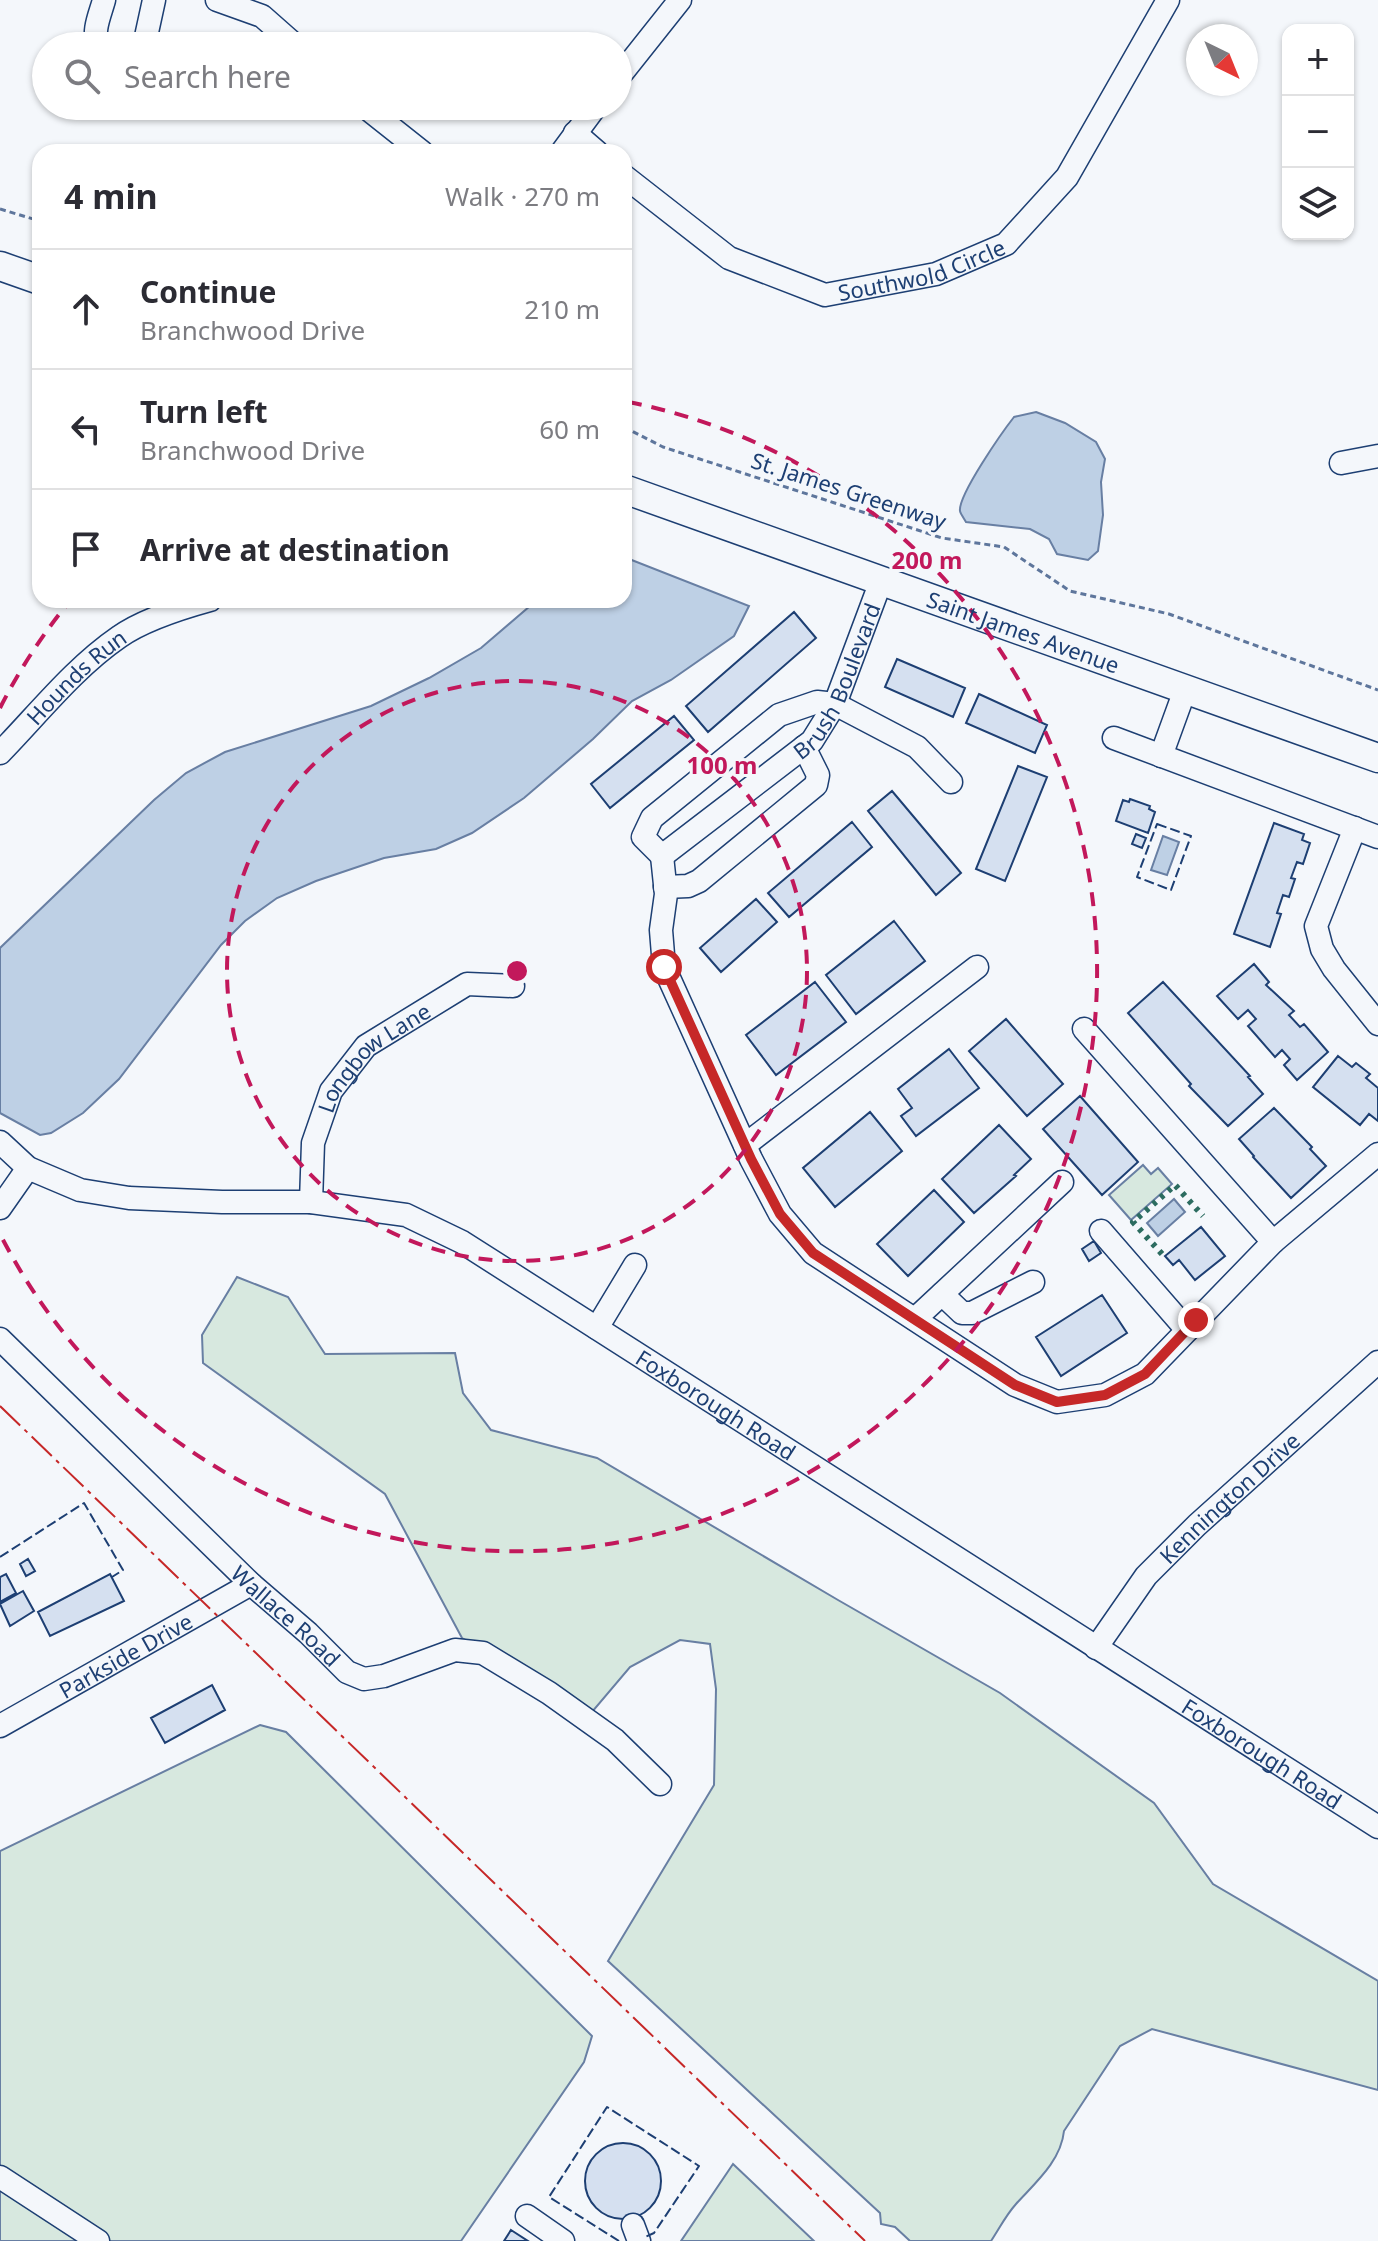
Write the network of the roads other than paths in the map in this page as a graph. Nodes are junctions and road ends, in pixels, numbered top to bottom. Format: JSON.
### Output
{"nodes":[{"id":1,"x":104,"y":0,"type":"edge"},
{"id":2,"x":154,"y":0,"type":"edge"},
{"id":3,"x":217,"y":0,"type":"edge"},
{"id":4,"x":680,"y":0,"type":"edge"},
{"id":5,"x":1168,"y":0,"type":"edge"},
{"id":6,"x":267,"y":8,"type":"edge"},
{"id":7,"x":96,"y":32,"type":"edge"},
{"id":8,"x":147,"y":32,"type":"edge"},
{"id":9,"x":285,"y":32,"type":"edge"},
{"id":10,"x":632,"y":60,"type":"edge"},
{"id":11,"x":382,"y":120,"type":"edge"},
{"id":12,"x":585,"y":120,"type":"edge"},
{"id":13,"x":575,"y":133,"type":"junction"},
{"id":14,"x":412,"y":144,"type":"edge"},
{"id":15,"x":567,"y":144,"type":"edge"},
{"id":16,"x":588,"y":144,"type":"edge"},
{"id":17,"x":632,"y":182,"type":"edge"},
{"id":18,"x":0,"y":266,"type":"edge"},
{"id":19,"x":32,"y":277,"type":"edge"},
{"id":20,"x":1378,"y":456,"type":"edge"},
{"id":21,"x":1341,"y":463,"type":"dead end"},
{"id":22,"x":632,"y":492,"type":"edge"},
{"id":23,"x":881,"y":581,"type":"junction"},
{"id":24,"x":172,"y":608,"type":"edge"},
{"id":25,"x":1185,"y":690,"type":"junction"},
{"id":26,"x":835,"y":704,"type":"junction"},
{"id":27,"x":1114,"y":738,"type":"dead end"},
{"id":28,"x":804,"y":747,"type":"junction"},
{"id":29,"x":0,"y":753,"type":"edge"},
{"id":30,"x":1161,"y":756,"type":"junction"},
{"id":31,"x":1378,"y":758,"type":"edge"},
{"id":32,"x":951,"y":782,"type":"dead end"},
{"id":33,"x":1355,"y":828,"type":"junction"},
{"id":34,"x":1378,"y":837,"type":"edge"},
{"id":35,"x":662,"y":856,"type":"junction"},
{"id":36,"x":665,"y":887,"type":"junction"},
{"id":37,"x":977,"y":967,"type":"dead end"},
{"id":38,"x":513,"y":986,"type":"dead end"},
{"id":39,"x":1378,"y":1024,"type":"edge"},
{"id":40,"x":1084,"y":1029,"type":"dead end"},
{"id":41,"x":0,"y":1142,"type":"edge"},
{"id":42,"x":745,"y":1145,"type":"junction"},
{"id":43,"x":1378,"y":1154,"type":"edge"},
{"id":44,"x":28,"y":1168,"type":"junction"},
{"id":45,"x":1062,"y":1182,"type":"dead end"},
{"id":46,"x":311,"y":1202,"type":"junction"},
{"id":47,"x":0,"y":1208,"type":"edge"},
{"id":48,"x":1101,"y":1231,"type":"dead end"},
{"id":49,"x":1273,"y":1242,"type":"junction"},
{"id":50,"x":635,"y":1265,"type":"dead end"},
{"id":51,"x":1033,"y":1282,"type":"dead end"},
{"id":52,"x":942,"y":1294,"type":"junction"},
{"id":53,"x":915,"y":1319,"type":"junction"},
{"id":54,"x":597,"y":1328,"type":"junction"},
{"id":55,"x":1187,"y":1330,"type":"junction"},
{"id":56,"x":0,"y":1339,"type":"edge"},
{"id":57,"x":1378,"y":1362,"type":"edge"},
{"id":58,"x":251,"y":1584,"type":"junction"},
{"id":59,"x":1096,"y":1648,"type":"junction"},
{"id":60,"x":0,"y":1726,"type":"edge"},
{"id":61,"x":660,"y":1784,"type":"dead end"},
{"id":62,"x":1378,"y":1827,"type":"edge"},
{"id":63,"x":0,"y":2177,"type":"edge"},
{"id":64,"x":527,"y":2216,"type":"dead end"},
{"id":65,"x":98,"y":2241,"type":"edge"},
{"id":66,"x":563,"y":2241,"type":"edge"}],
"edges":[{"from":1,"to":7,"type":"street"},
{"from":2,"to":8,"type":"street"},
{"from":3,"to":6,"type":"street"},
{"from":4,"to":10,"type":"street"},
{"from":5,"to":17,"type":"street","name":"Southwold Circle"},
{"from":6,"to":9,"type":"street"},
{"from":11,"to":14,"type":"street"},
{"from":12,"to":13,"type":"street"},
{"from":13,"to":15,"type":"street"},
{"from":13,"to":16,"type":"street"},
{"from":18,"to":19,"type":"main road"},
{"from":20,"to":21,"type":"street"},
{"from":22,"to":23,"type":"main road","name":"Saint James Avenue"},
{"from":23,"to":25,"type":"main road","name":"Saint James Avenue"},
{"from":23,"to":26,"type":"street","name":"Brush Boulevard"},
{"from":24,"to":29,"type":"street","name":"Hounds Run"},
{"from":25,"to":30,"type":"street"},
{"from":25,"to":31,"type":"main road","name":"Saint James Avenue"},
{"from":26,"to":28,"type":"street","name":"Brush Boulevard"},
{"from":26,"to":32,"type":"street"},
{"from":26,"to":35,"type":"street"},
{"from":27,"to":30,"type":"street"},
{"from":28,"to":35,"type":"street","name":"Brush Boulevard"},
{"from":28,"to":36,"type":"street"},
{"from":30,"to":33,"type":"street"},
{"from":33,"to":34,"type":"street"},
{"from":33,"to":39,"type":"street"},
{"from":35,"to":36,"type":"street"},
{"from":36,"to":42,"type":"street"},
{"from":37,"to":42,"type":"street"},
{"from":38,"to":46,"type":"street","name":"Longbow Lane"},
{"from":40,"to":49,"type":"street"},
{"from":41,"to":44,"type":"street","name":"Foxborough Road"},
{"from":42,"to":53,"type":"street"},
{"from":43,"to":49,"type":"street"},
{"from":44,"to":46,"type":"street","name":"Foxborough Road"},
{"from":44,"to":47,"type":"street"},
{"from":45,"to":52,"type":"street"},
{"from":46,"to":54,"type":"street","name":"Foxborough Road"},
{"from":48,"to":55,"type":"street"},
{"from":49,"to":55,"type":"street"},
{"from":50,"to":54,"type":"street"},
{"from":51,"to":52,"type":"street"},
{"from":52,"to":53,"type":"street"},
{"from":53,"to":55,"type":"street"},
{"from":54,"to":59,"type":"street","name":"Foxborough Road"},
{"from":56,"to":58,"type":"street","name":"Wallace Road"},
{"from":57,"to":59,"type":"street","name":"Kennington Drive"},
{"from":58,"to":60,"type":"street","name":"Parkside Drive"},
{"from":58,"to":61,"type":"street","name":"Wallace Road"},
{"from":59,"to":62,"type":"street","name":"Foxborough Road"},
{"from":63,"to":65,"type":"street"},
{"from":64,"to":66,"type":"street"}]}
